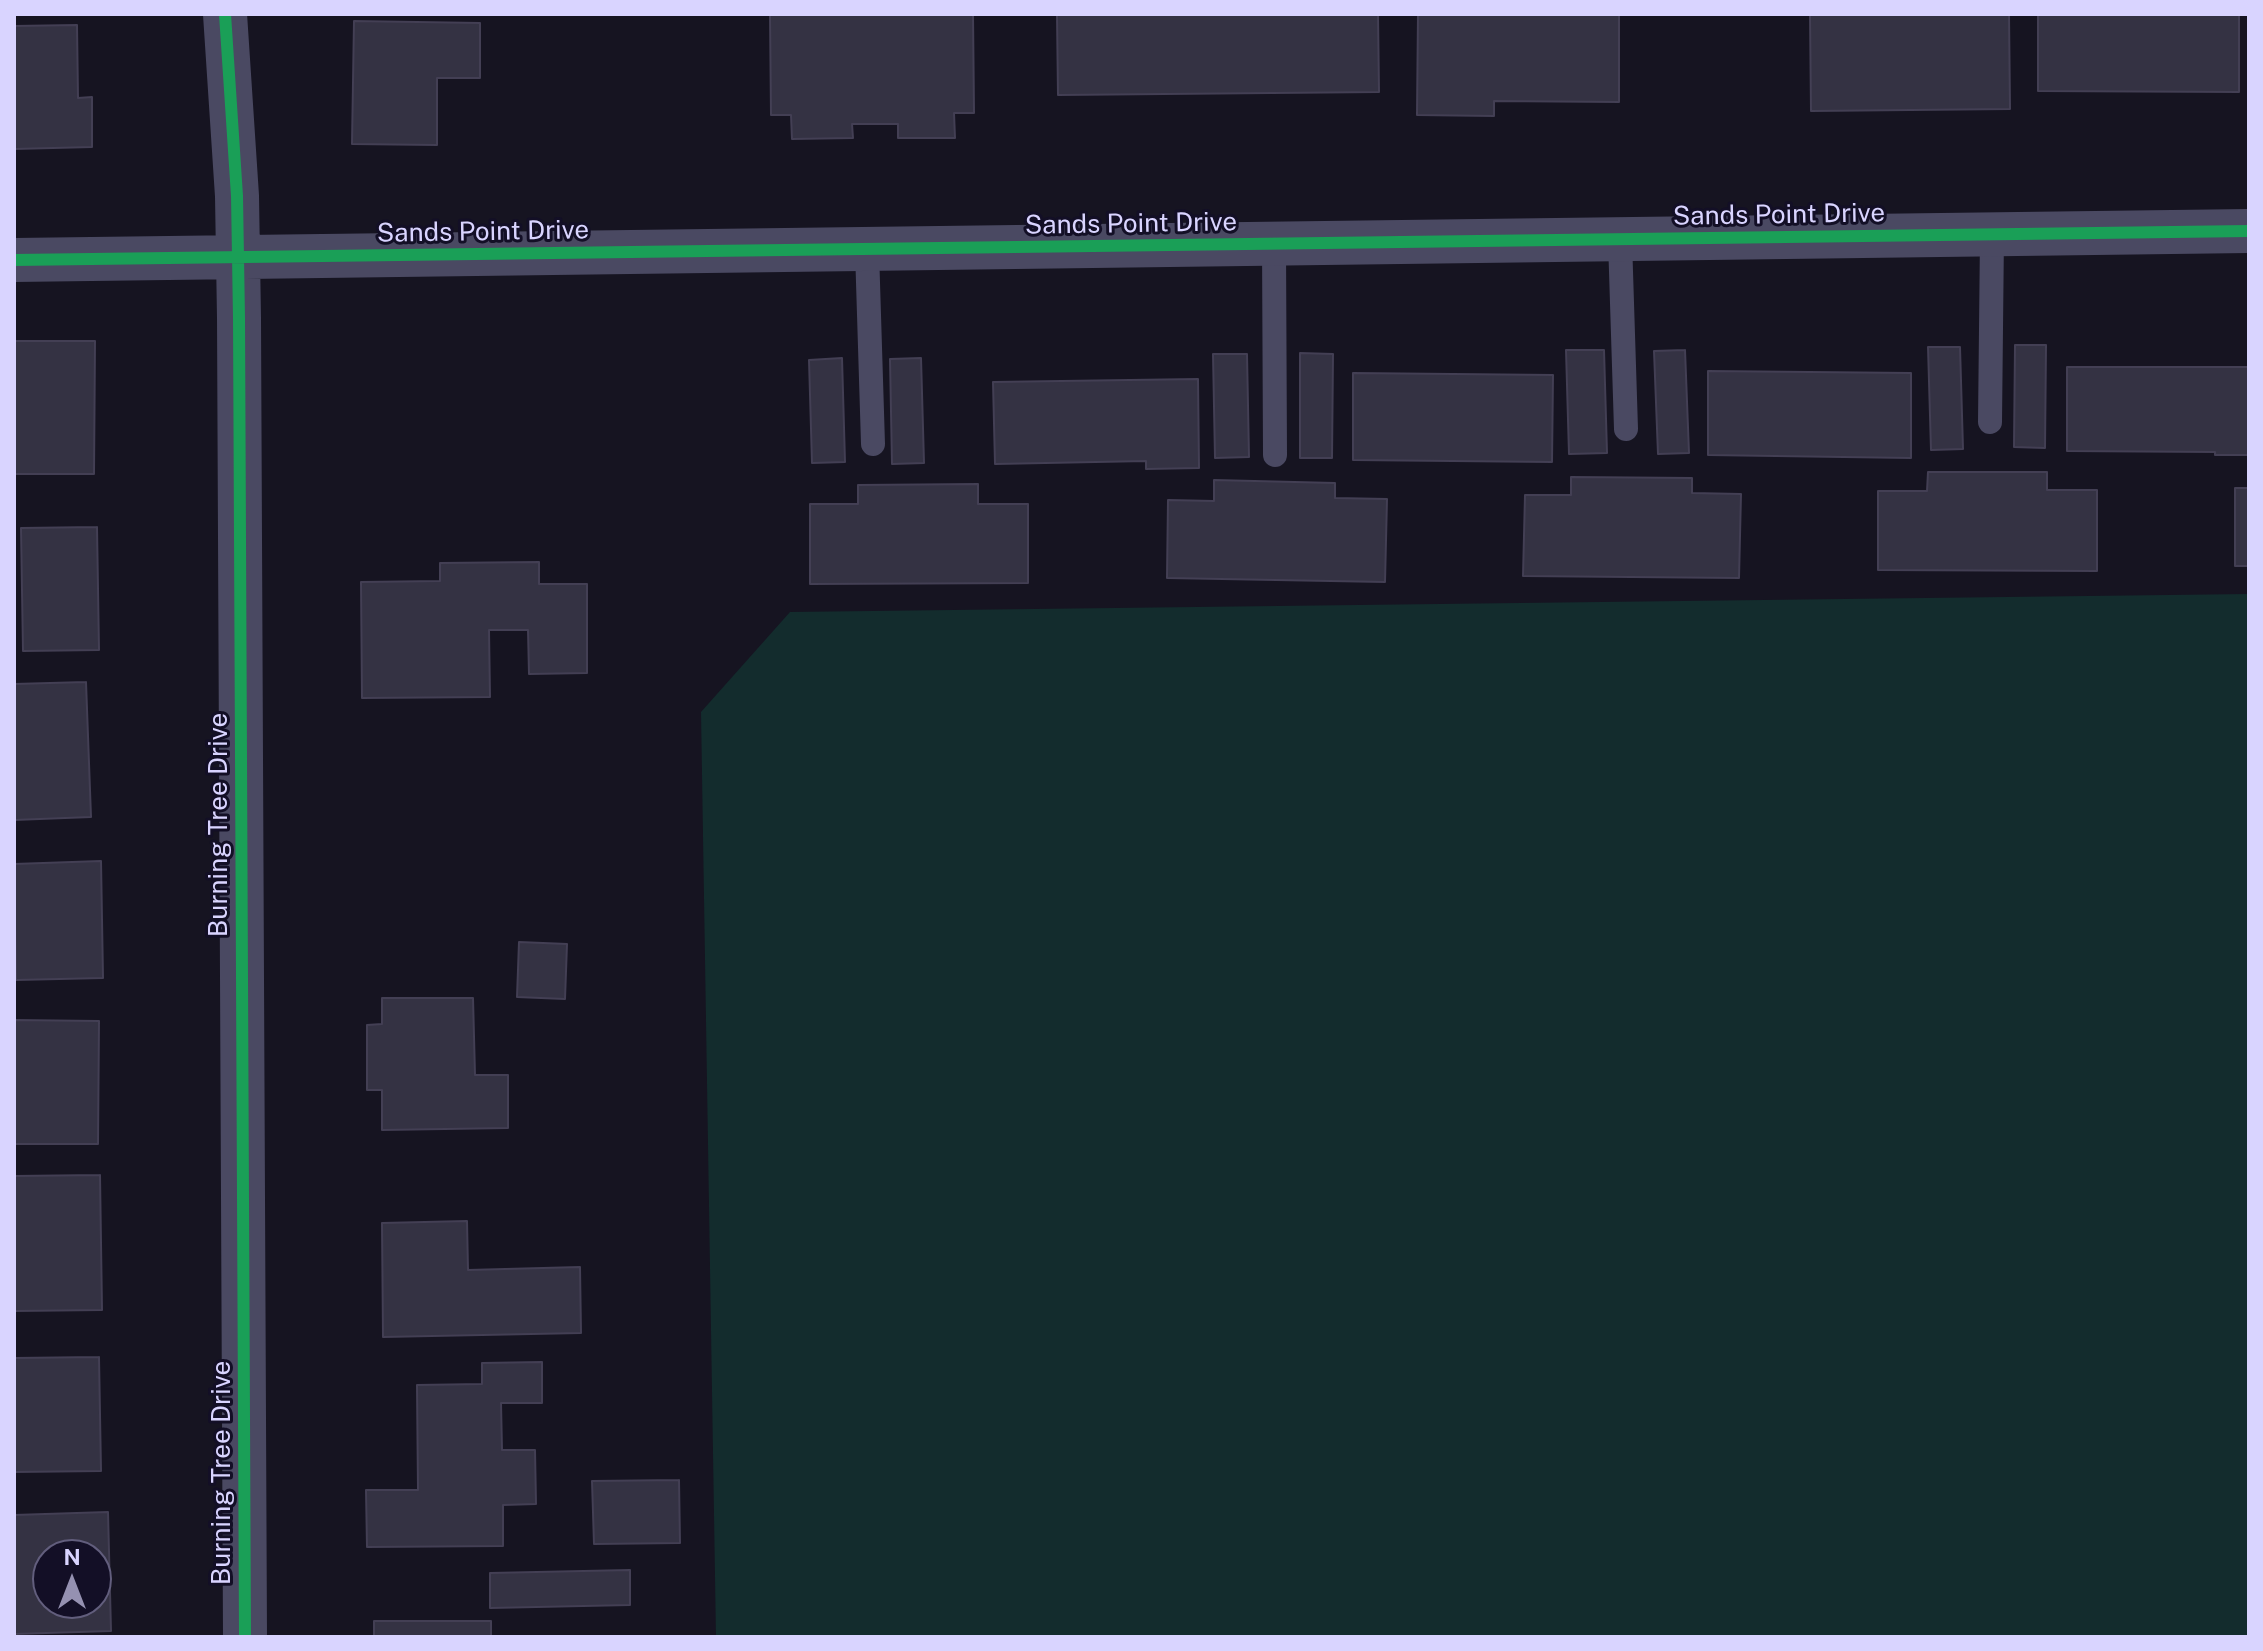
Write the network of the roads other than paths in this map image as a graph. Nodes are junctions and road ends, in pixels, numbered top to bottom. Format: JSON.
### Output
{"nodes":[{"id":1,"x":225,"y":14,"type":"edge"},
{"id":2,"x":2249,"y":231,"type":"edge"},
{"id":3,"x":1992,"y":235,"type":"junction"},
{"id":4,"x":1620,"y":240,"type":"junction"},
{"id":5,"x":1274,"y":244,"type":"junction"},
{"id":6,"x":867,"y":250,"type":"junction"},
{"id":7,"x":238,"y":257,"type":"junction"},
{"id":8,"x":14,"y":260,"type":"edge"},
{"id":9,"x":1990,"y":422,"type":"dead end"},
{"id":10,"x":1626,"y":429,"type":"dead end"},
{"id":11,"x":873,"y":444,"type":"dead end"},
{"id":12,"x":1275,"y":455,"type":"dead end"},
{"id":13,"x":245,"y":1637,"type":"edge"}],
"edges":[{"from":1,"to":7,"type":"street","name":"Burning Tree Drive"},
{"from":2,"to":3,"type":"street","name":"Sands Point Drive"},
{"from":3,"to":4,"type":"street","name":"Sands Point Drive"},
{"from":3,"to":9,"type":"lane"},
{"from":4,"to":5,"type":"street","name":"Sands Point Drive"},
{"from":4,"to":10,"type":"lane"},
{"from":5,"to":6,"type":"street","name":"Sands Point Drive"},
{"from":5,"to":12,"type":"lane"},
{"from":6,"to":7,"type":"street","name":"Sands Point Drive"},
{"from":6,"to":11,"type":"lane"},
{"from":7,"to":8,"type":"street","name":"Sands Point Drive"},
{"from":7,"to":13,"type":"street","name":"Burning Tree Drive"}]}
